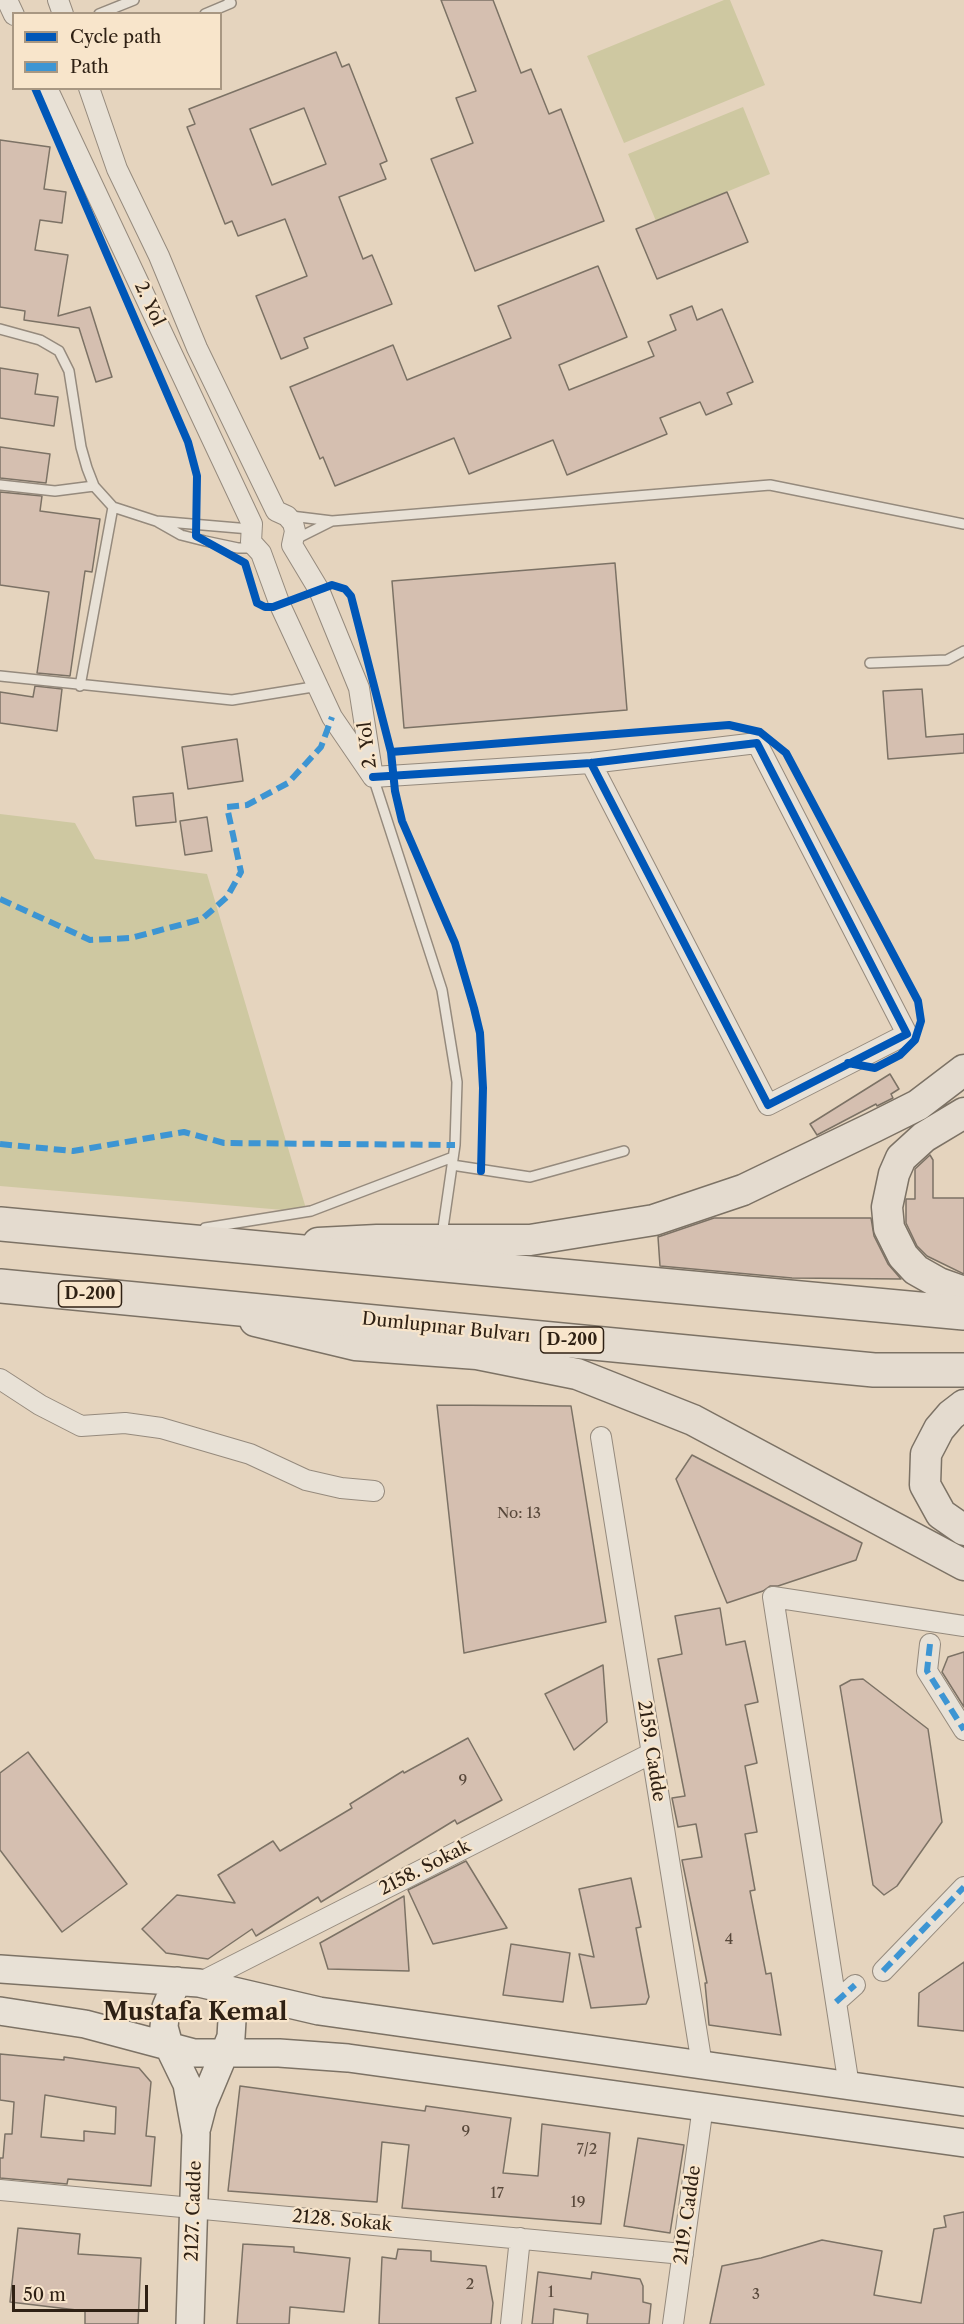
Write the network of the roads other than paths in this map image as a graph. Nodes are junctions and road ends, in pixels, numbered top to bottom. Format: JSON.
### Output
{"nodes":[{"id":1,"x":134,"y":0,"type":"edge"},
{"id":2,"x":229,"y":0,"type":"edge"},
{"id":3,"x":104,"y":12,"type":"edge"},
{"id":4,"x":210,"y":12,"type":"edge"},
{"id":5,"x":48,"y":90,"type":"edge"},
{"id":6,"x":89,"y":90,"type":"edge"},
{"id":7,"x":0,"y":328,"type":"edge"},
{"id":8,"x":0,"y":485,"type":"edge"},
{"id":9,"x":94,"y":486,"type":"junction"},
{"id":10,"x":113,"y":507,"type":"junction"},
{"id":11,"x":281,"y":513,"type":"junction"},
{"id":12,"x":156,"y":521,"type":"junction"},
{"id":13,"x":333,"y":521,"type":"junction"},
{"id":14,"x":964,"y":525,"type":"edge"},
{"id":15,"x":251,"y":526,"type":"junction"},
{"id":16,"x":293,"y":542,"type":"junction"},
{"id":17,"x":258,"y":551,"type":"junction"},
{"id":18,"x":964,"y":651,"type":"edge"},
{"id":19,"x":870,"y":663,"type":"dead end"},
{"id":20,"x":0,"y":676,"type":"edge"},
{"id":21,"x":80,"y":686,"type":"junction"},
{"id":22,"x":319,"y":686,"type":"junction"},
{"id":23,"x":591,"y":763,"type":"junction"},
{"id":24,"x":373,"y":777,"type":"junction"},
{"id":25,"x":964,"y":1070,"type":"edge"},
{"id":26,"x":964,"y":1113,"type":"edge"},
{"id":27,"x":624,"y":1151,"type":"dead end"},
{"id":28,"x":453,"y":1161,"type":"junction"},
{"id":29,"x":0,"y":1224,"type":"edge"},
{"id":30,"x":199,"y":1229,"type":"dead end"},
{"id":31,"x":188,"y":1230,"type":"dead end"},
{"id":32,"x":134,"y":1236,"type":"junction"},
{"id":33,"x":441,"y":1241,"type":"junction"},
{"id":34,"x":246,"y":1247,"type":"junction"},
{"id":35,"x":0,"y":1286,"type":"edge"},
{"id":36,"x":964,"y":1292,"type":"edge"},
{"id":37,"x":180,"y":1303,"type":"junction"},
{"id":38,"x":964,"y":1312,"type":"edge"},
{"id":39,"x":964,"y":1370,"type":"edge"},
{"id":40,"x":0,"y":1379,"type":"edge"},
{"id":41,"x":964,"y":1406,"type":"edge"},
{"id":42,"x":601,"y":1437,"type":"dead end"},
{"id":43,"x":374,"y":1491,"type":"dead end"},
{"id":44,"x":964,"y":1530,"type":"edge"},
{"id":45,"x":964,"y":1565,"type":"edge"},
{"id":46,"x":964,"y":1626,"type":"edge"},
{"id":47,"x":930,"y":1644,"type":"dead end"},
{"id":48,"x":964,"y":1730,"type":"edge"},
{"id":49,"x":652,"y":1753,"type":"junction"},
{"id":50,"x":964,"y":1887,"type":"edge"},
{"id":51,"x":0,"y":1969,"type":"edge"},
{"id":52,"x":883,"y":1971,"type":"dead end"},
{"id":53,"x":188,"y":1982,"type":"junction"},
{"id":54,"x":855,"y":1985,"type":"dead end"},
{"id":55,"x":225,"y":1988,"type":"junction"},
{"id":56,"x":836,"y":2002,"type":"junction"},
{"id":57,"x":0,"y":2011,"type":"edge"},
{"id":58,"x":170,"y":2049,"type":"junction"},
{"id":59,"x":225,"y":2055,"type":"junction"},
{"id":60,"x":702,"y":2065,"type":"junction"},
{"id":61,"x":849,"y":2086,"type":"junction"},
{"id":62,"x":964,"y":2102,"type":"edge"},
{"id":63,"x":703,"y":2106,"type":"junction"},
{"id":64,"x":856,"y":2128,"type":"junction"},
{"id":65,"x":196,"y":2134,"type":"junction"},
{"id":66,"x":964,"y":2143,"type":"edge"},
{"id":67,"x":0,"y":2190,"type":"edge"},
{"id":68,"x":194,"y":2207,"type":"junction"},
{"id":69,"x":520,"y":2238,"type":"junction"},
{"id":70,"x":683,"y":2254,"type":"junction"},
{"id":71,"x":190,"y":2324,"type":"edge"},
{"id":72,"x":511,"y":2324,"type":"edge"},
{"id":73,"x":673,"y":2324,"type":"edge"}],
"edges":[{"from":1,"to":3,"type":"lane"},
{"from":2,"to":4,"type":"lane"},
{"from":5,"to":15,"type":"street","name":"2. Yol"},
{"from":6,"to":11,"type":"street","name":"2. Yol"},
{"from":7,"to":9,"type":"lane"},
{"from":8,"to":9,"type":"lane"},
{"from":9,"to":10,"type":"lane"},
{"from":10,"to":12,"type":"lane"},
{"from":10,"to":21,"type":"lane"},
{"from":11,"to":13,"type":"lane"},
{"from":11,"to":15,"type":"street"},
{"from":11,"to":16,"type":"street","name":"2. Yol"},
{"from":12,"to":15,"type":"lane"},
{"from":12,"to":17,"type":"lane"},
{"from":13,"to":14,"type":"lane"},
{"from":13,"to":16,"type":"lane"},
{"from":15,"to":17,"type":"street","name":"2. Yol"},
{"from":16,"to":17,"type":"street"},
{"from":16,"to":24,"type":"street","name":"2. Yol"},
{"from":17,"to":22,"type":"street","name":"2. Yol"},
{"from":18,"to":19,"type":"lane"},
{"from":20,"to":21,"type":"lane"},
{"from":21,"to":22,"type":"lane"},
{"from":22,"to":24,"type":"street","name":"2. Yol"},
{"from":23,"to":23,"type":"street"},
{"from":23,"to":24,"type":"street"},
{"from":24,"to":28,"type":"lane"},
{"from":25,"to":33,"type":"main road"},
{"from":26,"to":36,"type":"main road"},
{"from":27,"to":28,"type":"lane"},
{"from":28,"to":30,"type":"lane"},
{"from":28,"to":33,"type":"lane"},
{"from":29,"to":32,"type":"highway"},
{"from":31,"to":32,"type":"lane"},
{"from":32,"to":34,"type":"highway"},
{"from":33,"to":34,"type":"main road"},
{"from":34,"to":38,"type":"highway"},
{"from":35,"to":37,"type":"highway","name":"Dumlupınar Bulvarı","number":"D-200"},
{"from":37,"to":39,"type":"highway","name":"Dumlupınar Bulvarı","number":"D-200"},
{"from":37,"to":45,"type":"main road"},
{"from":40,"to":43,"type":"street"},
{"from":41,"to":44,"type":"main road"},
{"from":42,"to":49,"type":"street","name":"2159. Cadde"},
{"from":46,"to":56,"type":"street"},
{"from":47,"to":48,"type":"street"},
{"from":49,"to":53,"type":"street","name":"2158. Sokak"},
{"from":49,"to":60,"type":"street","name":"2159. Cadde"},
{"from":50,"to":52,"type":"street"},
{"from":51,"to":53,"type":"street"},
{"from":53,"to":55,"type":"street"},
{"from":53,"to":58,"type":"street"},
{"from":54,"to":56,"type":"street"},
{"from":55,"to":59,"type":"street"},
{"from":55,"to":60,"type":"street"},
{"from":56,"to":61,"type":"street"},
{"from":57,"to":58,"type":"street"},
{"from":58,"to":59,"type":"street"},
{"from":58,"to":65,"type":"street","name":"2127. Cadde"},
{"from":59,"to":63,"type":"street"},
{"from":59,"to":65,"type":"street","name":"2127. Cadde"},
{"from":60,"to":61,"type":"street"},
{"from":60,"to":63,"type":"street"},
{"from":61,"to":62,"type":"street"},
{"from":61,"to":64,"type":"street"},
{"from":63,"to":64,"type":"street"},
{"from":63,"to":70,"type":"street","name":"2119. Cadde"},
{"from":64,"to":66,"type":"street"},
{"from":65,"to":68,"type":"street","name":"2127. Cadde"},
{"from":67,"to":68,"type":"street","name":"2128. Sokak"},
{"from":68,"to":69,"type":"street","name":"2128. Sokak"},
{"from":68,"to":71,"type":"street","name":"2127. Cadde"},
{"from":69,"to":70,"type":"street","name":"2128. Sokak"},
{"from":69,"to":72,"type":"street"},
{"from":70,"to":73,"type":"street","name":"2119. Cadde"}]}
